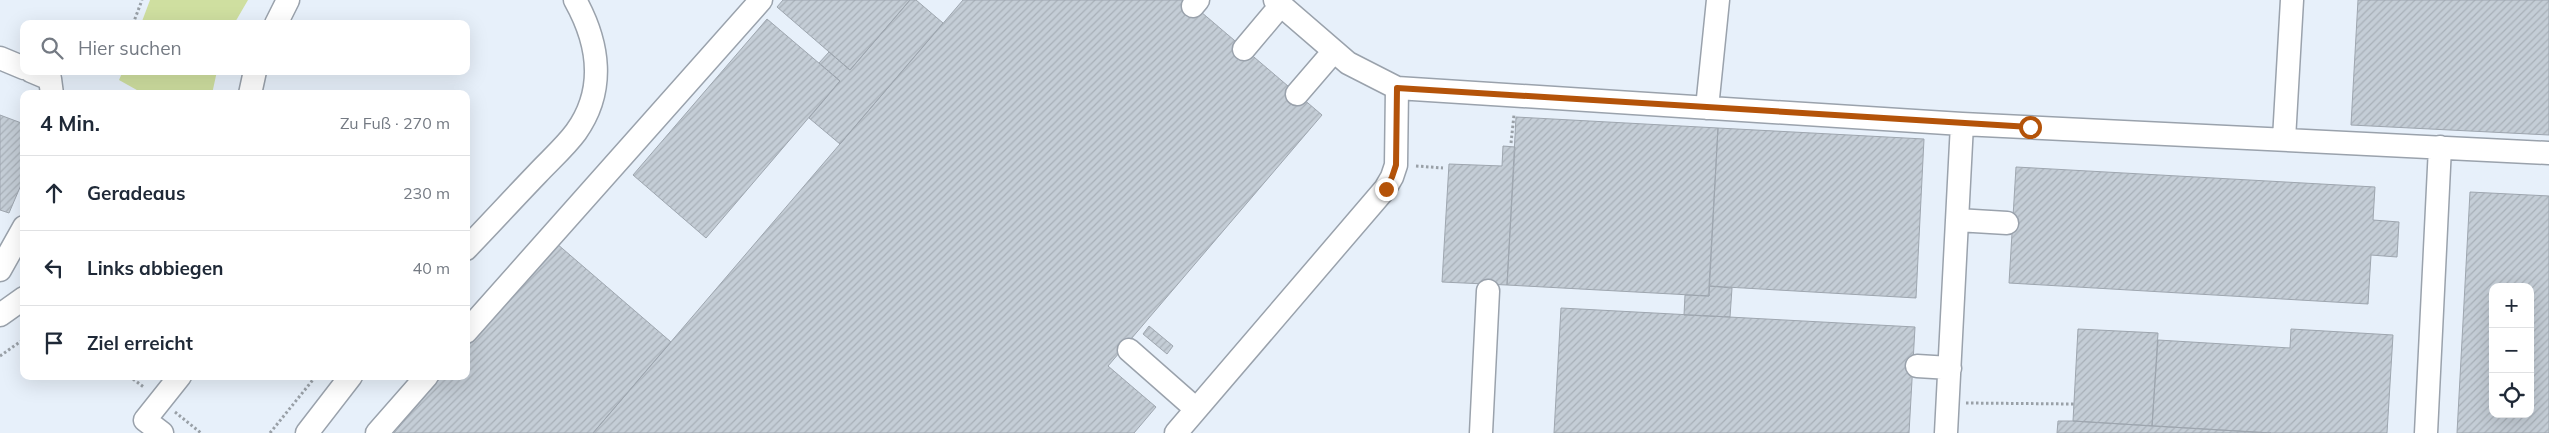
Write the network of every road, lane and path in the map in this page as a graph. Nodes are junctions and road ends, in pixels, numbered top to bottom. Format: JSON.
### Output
{"nodes":[{"id":1,"x":142,"y":0,"type":"edge"},
{"id":2,"x":288,"y":0,"type":"edge"},
{"id":3,"x":575,"y":0,"type":"edge"},
{"id":4,"x":761,"y":0,"type":"edge"},
{"id":5,"x":1718,"y":0,"type":"edge"},
{"id":6,"x":2292,"y":0,"type":"edge"},
{"id":7,"x":1278,"y":2,"type":"edge"},
{"id":8,"x":134,"y":20,"type":"edge"},
{"id":9,"x":278,"y":20,"type":"edge"},
{"id":10,"x":1244,"y":49,"type":"dead end"},
{"id":11,"x":1334,"y":51,"type":"junction"},
{"id":12,"x":0,"y":58,"type":"edge"},
{"id":13,"x":20,"y":66,"type":"edge"},
{"id":14,"x":40,"y":75,"type":"edge"},
{"id":15,"x":254,"y":75,"type":"edge"},
{"id":16,"x":1397,"y":88,"type":"junction"},
{"id":17,"x":51,"y":90,"type":"edge"},
{"id":18,"x":251,"y":90,"type":"edge"},
{"id":19,"x":1297,"y":94,"type":"dead end"},
{"id":20,"x":1707,"y":108,"type":"junction"},
{"id":21,"x":1962,"y":124,"type":"junction"},
{"id":22,"x":2284,"y":139,"type":"junction"},
{"id":23,"x":2440,"y":147,"type":"junction"},
{"id":24,"x":2549,"y":153,"type":"edge"},
{"id":25,"x":1957,"y":220,"type":"junction"},
{"id":26,"x":2007,"y":223,"type":"dead end"},
{"id":27,"x":20,"y":234,"type":"edge"},
{"id":28,"x":470,"y":245,"type":"edge"},
{"id":29,"x":0,"y":270,"type":"edge"},
{"id":30,"x":1488,"y":291,"type":"dead end"},
{"id":31,"x":20,"y":301,"type":"edge"},
{"id":32,"x":0,"y":315,"type":"edge"},
{"id":33,"x":470,"y":327,"type":"edge"},
{"id":34,"x":20,"y":342,"type":"edge"},
{"id":35,"x":1129,"y":350,"type":"dead end"},
{"id":36,"x":0,"y":356,"type":"edge"},
{"id":37,"x":1917,"y":366,"type":"dead end"},
{"id":38,"x":1950,"y":368,"type":"junction"},
{"id":39,"x":177,"y":380,"type":"edge"},
{"id":40,"x":313,"y":380,"type":"edge"},
{"id":41,"x":348,"y":380,"type":"edge"},
{"id":42,"x":424,"y":380,"type":"edge"},
{"id":43,"x":1948,"y":403,"type":"junction"},
{"id":44,"x":2074,"y":404,"type":"dead end"},
{"id":45,"x":1196,"y":410,"type":"junction"},
{"id":46,"x":162,"y":433,"type":"edge"},
{"id":47,"x":270,"y":433,"type":"edge"},
{"id":48,"x":307,"y":433,"type":"edge"},
{"id":49,"x":377,"y":433,"type":"edge"},
{"id":50,"x":1176,"y":433,"type":"edge"},
{"id":51,"x":1481,"y":433,"type":"edge"},
{"id":52,"x":1946,"y":433,"type":"edge"},
{"id":53,"x":2426,"y":433,"type":"edge"}],
"edges":[{"from":1,"to":8,"type":"path"},
{"from":2,"to":9,"type":"lane"},
{"from":3,"to":28,"type":"lane"},
{"from":4,"to":33,"type":"lane"},
{"from":5,"to":20,"type":"lane"},
{"from":6,"to":22,"type":"lane"},
{"from":7,"to":10,"type":"lane"},
{"from":7,"to":11,"type":"lane"},
{"from":11,"to":16,"type":"lane"},
{"from":11,"to":19,"type":"lane"},
{"from":12,"to":13,"type":"lane"},
{"from":14,"to":17,"type":"lane"},
{"from":15,"to":18,"type":"lane"},
{"from":16,"to":20,"type":"lane"},
{"from":16,"to":45,"type":"lane"},
{"from":20,"to":21,"type":"lane"},
{"from":21,"to":22,"type":"lane"},
{"from":21,"to":25,"type":"lane"},
{"from":22,"to":23,"type":"lane"},
{"from":23,"to":24,"type":"lane"},
{"from":23,"to":53,"type":"lane"},
{"from":25,"to":26,"type":"lane"},
{"from":25,"to":38,"type":"lane"},
{"from":27,"to":29,"type":"lane"},
{"from":30,"to":51,"type":"lane"},
{"from":31,"to":32,"type":"lane"},
{"from":34,"to":36,"type":"path"},
{"from":35,"to":45,"type":"lane"},
{"from":37,"to":38,"type":"lane"},
{"from":38,"to":43,"type":"lane"},
{"from":39,"to":46,"type":"lane"},
{"from":40,"to":47,"type":"path"},
{"from":41,"to":48,"type":"lane"},
{"from":42,"to":49,"type":"lane"},
{"from":43,"to":44,"type":"path"},
{"from":43,"to":52,"type":"lane"},
{"from":45,"to":50,"type":"lane"}]}
